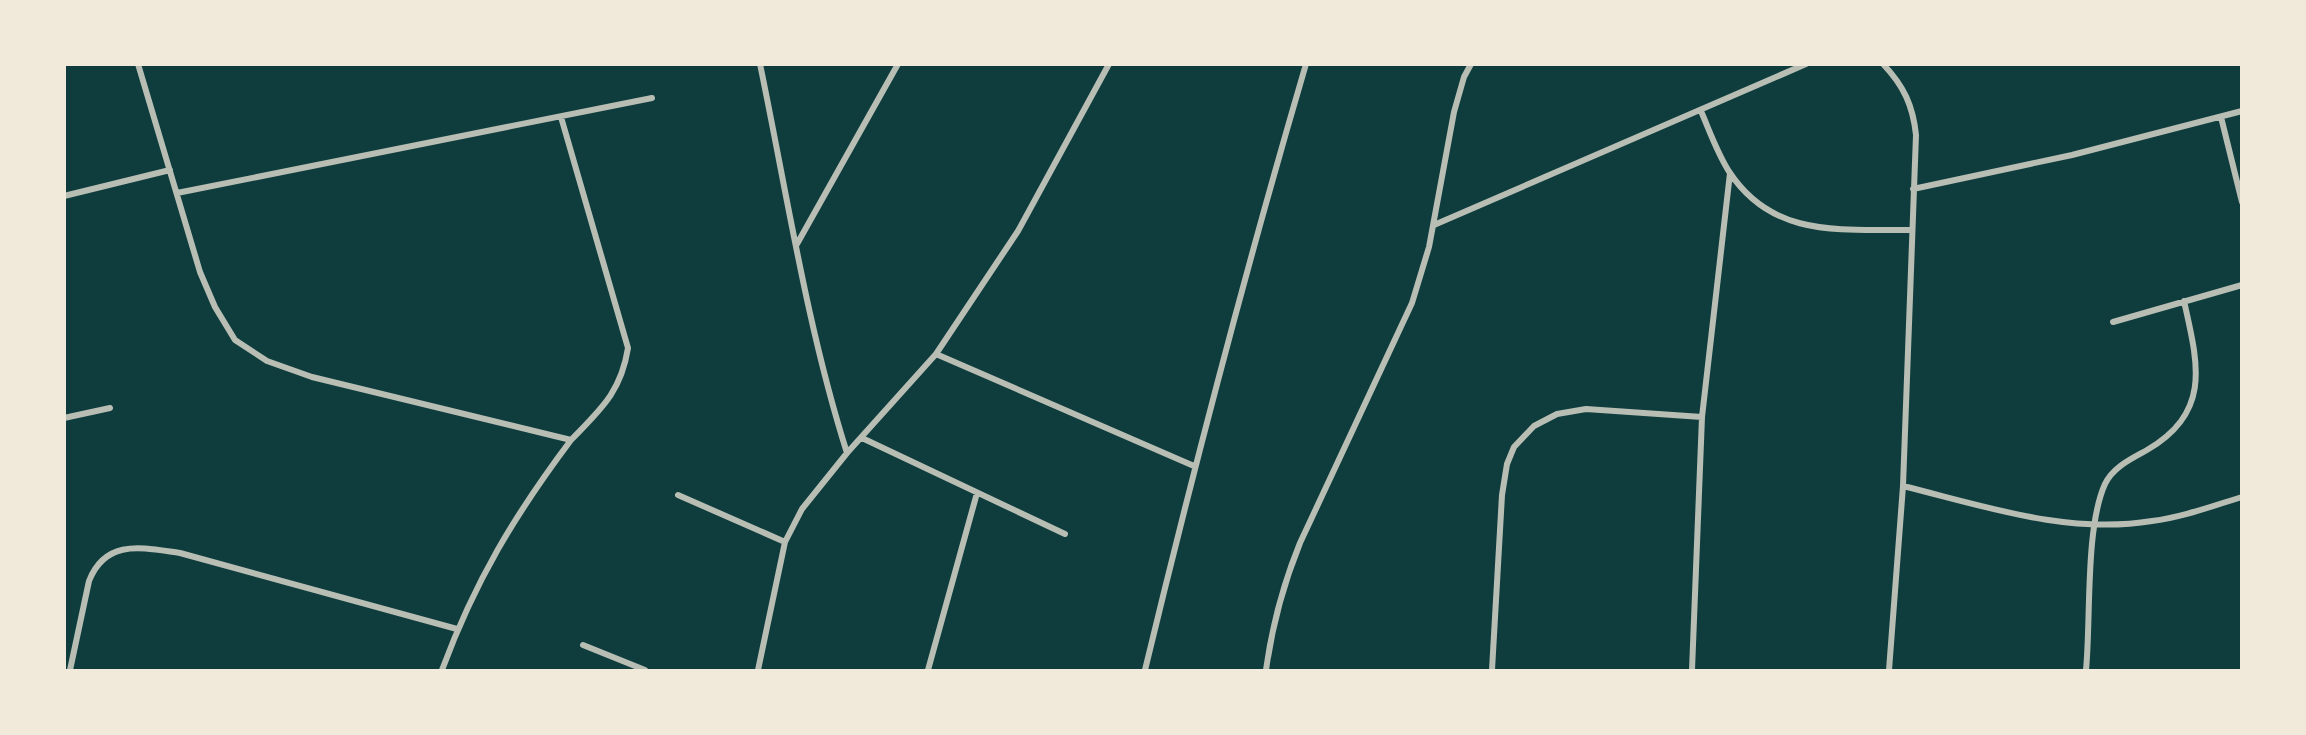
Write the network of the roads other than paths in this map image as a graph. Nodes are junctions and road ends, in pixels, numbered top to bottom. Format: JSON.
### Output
{"nodes":[{"id":1,"x":138,"y":64,"type":"edge"},
{"id":2,"x":760,"y":64,"type":"edge"},
{"id":3,"x":898,"y":64,"type":"edge"},
{"id":4,"x":1109,"y":64,"type":"edge"},
{"id":5,"x":1306,"y":64,"type":"edge"},
{"id":6,"x":1471,"y":64,"type":"edge"},
{"id":7,"x":1806,"y":64,"type":"edge"},
{"id":8,"x":1883,"y":64,"type":"edge"},
{"id":9,"x":652,"y":98,"type":"dead end"},
{"id":10,"x":1701,"y":111,"type":"junction"},
{"id":11,"x":2241,"y":111,"type":"edge"},
{"id":12,"x":561,"y":117,"type":"junction"},
{"id":13,"x":2221,"y":117,"type":"junction"},
{"id":14,"x":170,"y":170,"type":"junction"},
{"id":15,"x":1730,"y":174,"type":"junction"},
{"id":16,"x":1913,"y":189,"type":"junction"},
{"id":17,"x":177,"y":193,"type":"junction"},
{"id":18,"x":64,"y":196,"type":"edge"},
{"id":19,"x":2241,"y":202,"type":"edge"},
{"id":20,"x":1434,"y":225,"type":"junction"},
{"id":21,"x":1912,"y":230,"type":"junction"},
{"id":22,"x":797,"y":244,"type":"junction"},
{"id":23,"x":2241,"y":285,"type":"edge"},
{"id":24,"x":2184,"y":301,"type":"junction"},
{"id":25,"x":2113,"y":322,"type":"dead end"},
{"id":26,"x":936,"y":354,"type":"junction"},
{"id":27,"x":111,"y":408,"type":"dead end"},
{"id":28,"x":1702,"y":417,"type":"junction"},
{"id":29,"x":64,"y":418,"type":"edge"},
{"id":30,"x":862,"y":438,"type":"junction"},
{"id":31,"x":571,"y":440,"type":"junction"},
{"id":32,"x":848,"y":453,"type":"junction"},
{"id":33,"x":1194,"y":466,"type":"junction"},
{"id":34,"x":1903,"y":486,"type":"junction"},
{"id":35,"x":977,"y":493,"type":"junction"},
{"id":36,"x":678,"y":495,"type":"dead end"},
{"id":37,"x":2241,"y":497,"type":"edge"},
{"id":38,"x":2095,"y":525,"type":"junction"},
{"id":39,"x":1065,"y":534,"type":"dead end"},
{"id":40,"x":785,"y":543,"type":"junction"},
{"id":41,"x":457,"y":629,"type":"junction"},
{"id":42,"x":584,"y":645,"type":"dead end"},
{"id":43,"x":70,"y":670,"type":"edge"},
{"id":44,"x":442,"y":670,"type":"edge"},
{"id":45,"x":645,"y":670,"type":"edge"},
{"id":46,"x":758,"y":670,"type":"edge"},
{"id":47,"x":928,"y":670,"type":"edge"},
{"id":48,"x":1145,"y":670,"type":"edge"},
{"id":49,"x":1266,"y":670,"type":"edge"},
{"id":50,"x":1492,"y":670,"type":"edge"},
{"id":51,"x":1692,"y":670,"type":"edge"},
{"id":52,"x":1889,"y":670,"type":"edge"},
{"id":53,"x":2086,"y":670,"type":"edge"}],
"edges":[{"from":1,"to":14,"type":"street"},
{"from":2,"to":22,"type":"street"},
{"from":3,"to":22,"type":"street"},
{"from":4,"to":26,"type":"street"},
{"from":5,"to":33,"type":"street"},
{"from":6,"to":20,"type":"street"},
{"from":7,"to":10,"type":"street"},
{"from":8,"to":16,"type":"street"},
{"from":9,"to":12,"type":"street"},
{"from":10,"to":15,"type":"street"},
{"from":10,"to":20,"type":"street"},
{"from":11,"to":13,"type":"street"},
{"from":12,"to":17,"type":"street"},
{"from":12,"to":31,"type":"street"},
{"from":13,"to":16,"type":"street"},
{"from":13,"to":19,"type":"street"},
{"from":14,"to":17,"type":"street"},
{"from":14,"to":18,"type":"street"},
{"from":15,"to":21,"type":"street"},
{"from":15,"to":28,"type":"street"},
{"from":16,"to":21,"type":"street"},
{"from":17,"to":31,"type":"street"},
{"from":20,"to":49,"type":"street"},
{"from":21,"to":34,"type":"street"},
{"from":22,"to":32,"type":"street"},
{"from":23,"to":24,"type":"street"},
{"from":24,"to":25,"type":"street"},
{"from":24,"to":38,"type":"street"},
{"from":26,"to":30,"type":"street"},
{"from":26,"to":33,"type":"street"},
{"from":27,"to":29,"type":"street"},
{"from":28,"to":50,"type":"street"},
{"from":28,"to":51,"type":"street"},
{"from":30,"to":32,"type":"street"},
{"from":30,"to":35,"type":"street"},
{"from":31,"to":41,"type":"street"},
{"from":32,"to":40,"type":"street"},
{"from":33,"to":48,"type":"street"},
{"from":34,"to":38,"type":"street"},
{"from":34,"to":52,"type":"street"},
{"from":35,"to":39,"type":"street"},
{"from":35,"to":47,"type":"street"},
{"from":36,"to":40,"type":"street"},
{"from":37,"to":38,"type":"street"},
{"from":38,"to":53,"type":"street"},
{"from":40,"to":46,"type":"street"},
{"from":41,"to":43,"type":"street"},
{"from":41,"to":44,"type":"street"},
{"from":42,"to":45,"type":"street"}]}
